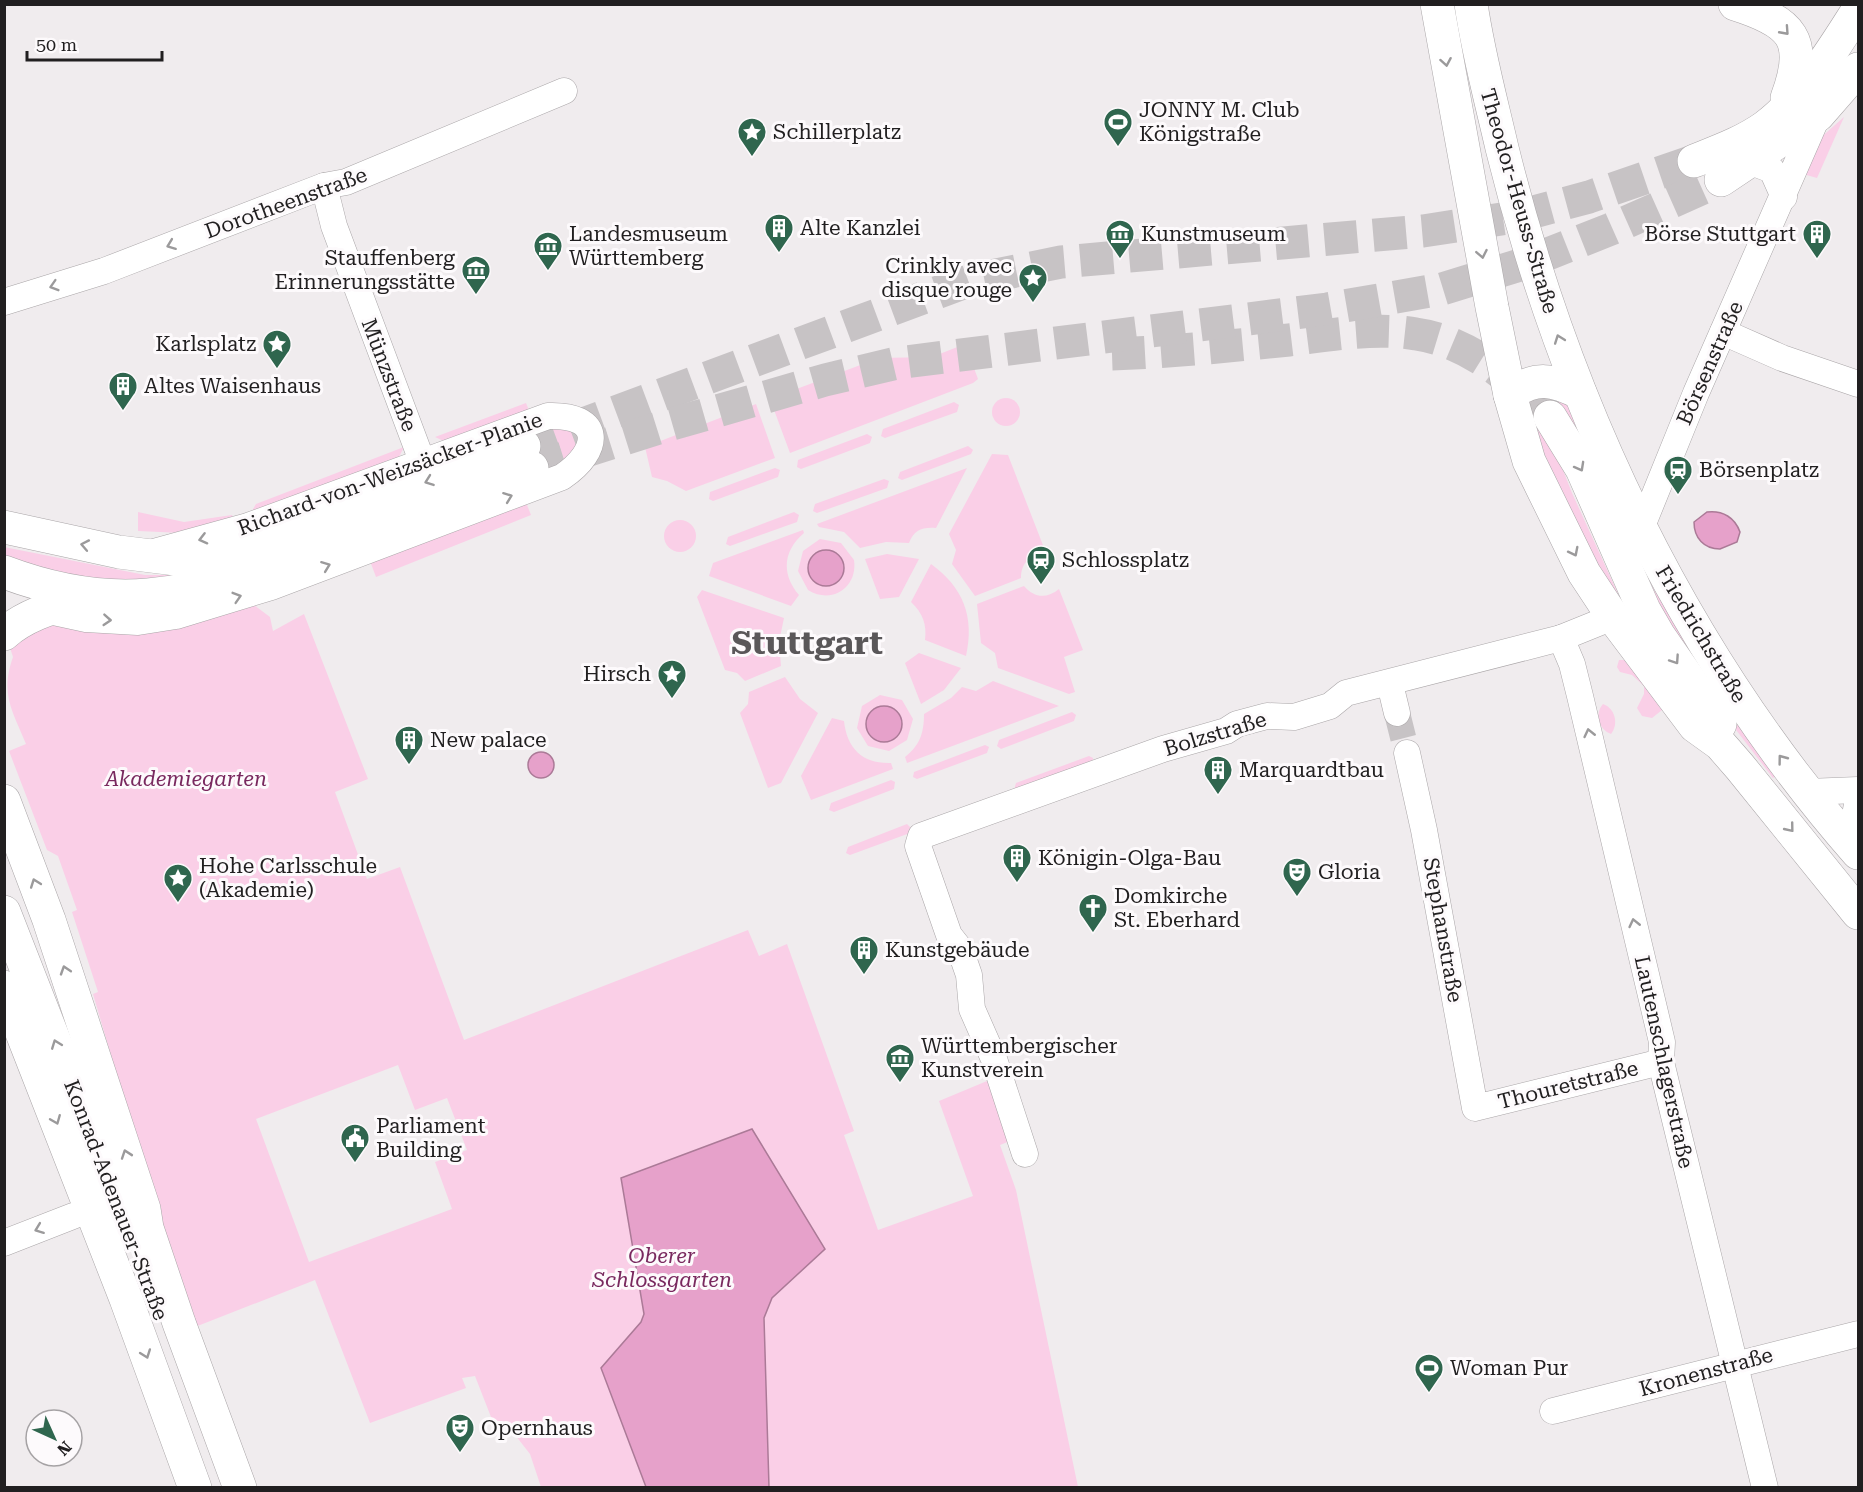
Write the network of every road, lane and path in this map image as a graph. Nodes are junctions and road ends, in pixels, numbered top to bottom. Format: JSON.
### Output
{"nodes":[{"id":1,"x":1437,"y":4,"type":"edge"},
{"id":2,"x":1471,"y":4,"type":"edge"},
{"id":3,"x":1492,"y":4,"type":"edge"},
{"id":4,"x":1735,"y":4,"type":"edge"},
{"id":5,"x":1858,"y":10,"type":"edge"},
{"id":6,"x":1480,"y":57,"type":"junction"},
{"id":7,"x":1858,"y":69,"type":"edge"},
{"id":8,"x":564,"y":91,"type":"dead end"},
{"id":9,"x":1782,"y":111,"type":"junction"},
{"id":10,"x":1818,"y":115,"type":"junction"},
{"id":11,"x":1694,"y":161,"type":"tunnel mouth"},
{"id":12,"x":1751,"y":162,"type":"junction"},
{"id":13,"x":1721,"y":180,"type":"tunnel mouth"},
{"id":14,"x":324,"y":186,"type":"junction"},
{"id":15,"x":1784,"y":197,"type":"junction"},
{"id":16,"x":4,"y":302,"type":"edge"},
{"id":17,"x":1723,"y":332,"type":"junction"},
{"id":18,"x":1858,"y":384,"type":"edge"},
{"id":19,"x":1580,"y":393,"type":"junction"},
{"id":20,"x":1510,"y":394,"type":"junction"},
{"id":21,"x":1550,"y":417,"type":"tunnel mouth"},
{"id":22,"x":422,"y":461,"type":"junction"},
{"id":23,"x":4,"y":527,"type":"edge"},
{"id":24,"x":1640,"y":531,"type":"junction"},
{"id":25,"x":142,"y":556,"type":"junction"},
{"id":26,"x":4,"y":572,"type":"edge"},
{"id":27,"x":94,"y":594,"type":"junction"},
{"id":28,"x":147,"y":596,"type":"junction"},
{"id":29,"x":203,"y":606,"type":"junction"},
{"id":30,"x":49,"y":611,"type":"junction"},
{"id":31,"x":1613,"y":617,"type":"junction"},
{"id":32,"x":4,"y":633,"type":"edge"},
{"id":33,"x":1561,"y":638,"type":"junction"},
{"id":34,"x":1390,"y":684,"type":"junction"},
{"id":35,"x":1397,"y":713,"type":"tunnel mouth"},
{"id":36,"x":1407,"y":753,"type":"tunnel mouth"},
{"id":37,"x":1740,"y":767,"type":"junction"},
{"id":38,"x":1858,"y":789,"type":"edge"},
{"id":39,"x":1807,"y":792,"type":"junction"},
{"id":40,"x":1858,"y":799,"type":"edge"},
{"id":41,"x":4,"y":801,"type":"edge"},
{"id":42,"x":1854,"y":848,"type":"edge"},
{"id":43,"x":4,"y":912,"type":"edge"},
{"id":44,"x":1858,"y":913,"type":"edge"},
{"id":45,"x":4,"y":987,"type":"edge"},
{"id":46,"x":4,"y":1047,"type":"edge"},
{"id":47,"x":1661,"y":1062,"type":"junction"},
{"id":48,"x":1475,"y":1108,"type":"joint"},
{"id":49,"x":1025,"y":1154,"type":"dead end"},
{"id":50,"x":74,"y":1216,"type":"junction"},
{"id":51,"x":4,"y":1243,"type":"edge"},
{"id":52,"x":126,"y":1299,"type":"junction"},
{"id":53,"x":170,"y":1320,"type":"junction"},
{"id":54,"x":1858,"y":1334,"type":"edge"},
{"id":55,"x":1734,"y":1367,"type":"junction"},
{"id":56,"x":1553,"y":1411,"type":"dead end"},
{"id":57,"x":195,"y":1488,"type":"edge"},
{"id":58,"x":228,"y":1488,"type":"edge"},
{"id":59,"x":240,"y":1488,"type":"edge"},
{"id":60,"x":1765,"y":1488,"type":"edge"}],
"edges":[{"from":1,"to":20,"type":"main road","name":"Theodor-Heuss-Straße","one_way":true},
{"from":2,"to":6,"type":"main road","name":"Theodor-Heuss-Straße"},
{"from":3,"to":6,"type":"main road"},
{"from":4,"to":9,"type":"main road","one_way":true},
{"from":5,"to":9,"type":"main road"},
{"from":19,"to":6,"type":"main road","name":"Theodor-Heuss-Straße","one_way":true},
{"from":7,"to":10,"type":"main road"},
{"from":8,"to":14,"type":"street","name":"Dorotheenstraße"},
{"from":9,"to":11,"type":"main road"},
{"from":10,"to":12,"type":"main road"},
{"from":10,"to":15,"type":"street","name":"Börsenstraße"},
{"from":12,"to":13,"type":"main road"},
{"from":12,"to":15,"type":"street"},
{"from":14,"to":16,"type":"street","name":"Dorotheenstraße","one_way":true},
{"from":14,"to":22,"type":"street","name":"Münzstraße"},
{"from":15,"to":17,"type":"street","name":"Börsenstraße"},
{"from":17,"to":18,"type":"street"},
{"from":17,"to":24,"type":"street","name":"Börsenstraße"},
{"from":19,"to":20,"type":"main road"},
{"from":19,"to":24,"type":"main road","name":"Friedrichstraße"},
{"from":20,"to":31,"type":"main road","name":"Friedrichstraße","one_way":true},
{"from":21,"to":37,"type":"main road","name":"Friedrichstraße","one_way":true},
{"from":22,"to":25,"type":"street","name":"Richard-von-Weizsäcker-Planie","one_way":true},
{"from":29,"to":22,"type":"street","name":"Richard-von-Weizsäcker-Planie","one_way":true},
{"from":25,"to":23,"type":"main road","name":"Richard-von-Weizsäcker-Planie","one_way":true},
{"from":39,"to":24,"type":"main road","name":"Friedrichstraße","one_way":true},
{"from":28,"to":25,"type":"main road","name":"Richard-von-Weizsäcker-Planie","one_way":true},
{"from":26,"to":27,"type":"main road","name":"Richard-von-Weizsäcker-Planie"},
{"from":27,"to":28,"type":"main road","name":"Richard-von-Weizsäcker-Planie"},
{"from":27,"to":30,"type":"main road"},
{"from":28,"to":29,"type":"street","name":"Richard-von-Weizsäcker-Planie"},
{"from":30,"to":29,"type":"street","name":"Richard-von-Weizsäcker-Planie","one_way":true},
{"from":30,"to":32,"type":"main road"},
{"from":31,"to":33,"type":"street","name":"Bolzstraße"},
{"from":31,"to":37,"type":"main road","name":"Friedrichstraße"},
{"from":33,"to":34,"type":"street","name":"Bolzstraße"},
{"from":47,"to":33,"type":"street","name":"Lautenschlagerstraße","one_way":true},
{"from":34,"to":35,"type":"street"},
{"from":34,"to":49,"type":"street","name":"Bolzstraße"},
{"from":36,"to":48,"type":"street","name":"Stephanstraße"},
{"from":37,"to":44,"type":"main road","name":"Friedrichstraße","one_way":true},
{"from":38,"to":39,"type":"street"},
{"from":39,"to":42,"type":"main road","name":"Friedrichstraße"},
{"from":40,"to":42,"type":"street"},
{"from":53,"to":41,"type":"main road","one_way":true},
{"from":53,"to":43,"type":"main road","name":"Konrad-Adenauer-Straße","one_way":true},
{"from":45,"to":52,"type":"main road","name":"Konrad-Adenauer-Straße","one_way":true},
{"from":46,"to":50,"type":"main road"},
{"from":47,"to":48,"type":"street","name":"Thouretstraße"},
{"from":47,"to":55,"type":"street","name":"Lautenschlagerstraße"},
{"from":50,"to":51,"type":"street","one_way":true},
{"from":50,"to":52,"type":"main road"},
{"from":52,"to":57,"type":"main road","name":"Konrad-Adenauer-Straße","one_way":true},
{"from":53,"to":58,"type":"main road","name":"Konrad-Adenauer-Straße"},
{"from":53,"to":59,"type":"main road"},
{"from":54,"to":55,"type":"street","name":"Kronenstraße"},
{"from":55,"to":56,"type":"street","name":"Kronenstraße"},
{"from":55,"to":60,"type":"street","name":"Lautenschlagerstraße"}]}
